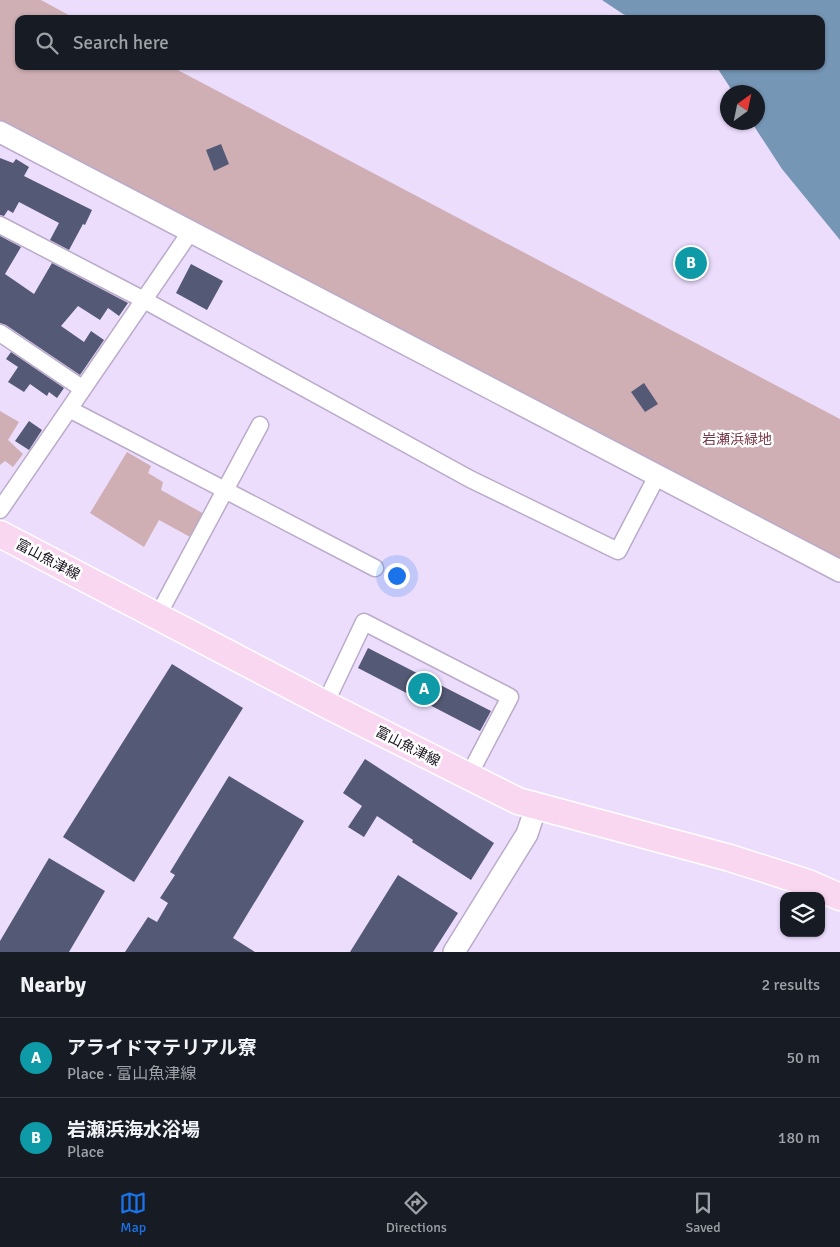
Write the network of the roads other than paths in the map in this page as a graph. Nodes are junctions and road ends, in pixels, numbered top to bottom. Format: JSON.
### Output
{"nodes":[{"id":1,"x":0,"y":132,"type":"edge"},
{"id":2,"x":0,"y":225,"type":"edge"},
{"id":3,"x":191,"y":231,"type":"junction"},
{"id":4,"x":144,"y":300,"type":"junction"},
{"id":5,"x":0,"y":333,"type":"edge"},
{"id":6,"x":83,"y":389,"type":"junction"},
{"id":7,"x":69,"y":409,"type":"junction"},
{"id":8,"x":260,"y":425,"type":"dead end"},
{"id":9,"x":656,"y":476,"type":"junction"},
{"id":10,"x":224,"y":490,"type":"junction"},
{"id":11,"x":0,"y":510,"type":"edge"},
{"id":12,"x":0,"y":534,"type":"edge"},
{"id":13,"x":375,"y":568,"type":"dead end"},
{"id":14,"x":840,"y":571,"type":"edge"},
{"id":15,"x":157,"y":617,"type":"junction"},
{"id":16,"x":325,"y":704,"type":"junction"},
{"id":17,"x":468,"y":777,"type":"junction"},
{"id":18,"x":536,"y":807,"type":"junction"},
{"id":19,"x":840,"y":897,"type":"edge"},
{"id":20,"x":454,"y":952,"type":"edge"}],
"edges":[{"from":1,"to":3,"type":"street"},
{"from":2,"to":4,"type":"street"},
{"from":3,"to":4,"type":"street"},
{"from":3,"to":9,"type":"street"},
{"from":4,"to":6,"type":"street"},
{"from":4,"to":9,"type":"street"},
{"from":5,"to":6,"type":"street"},
{"from":6,"to":7,"type":"street"},
{"from":7,"to":10,"type":"street"},
{"from":7,"to":11,"type":"street"},
{"from":8,"to":10,"type":"street"},
{"from":9,"to":14,"type":"street"},
{"from":10,"to":13,"type":"street"},
{"from":10,"to":15,"type":"street"},
{"from":12,"to":15,"type":"main road","name":"富山魚津線"},
{"from":15,"to":16,"type":"main road","name":"富山魚津線"},
{"from":16,"to":17,"type":"main road","name":"富山魚津線"},
{"from":16,"to":17,"type":"street"},
{"from":17,"to":18,"type":"main road","name":"富山魚津線"},
{"from":18,"to":19,"type":"main road","name":"富山魚津線"},
{"from":18,"to":20,"type":"street"}]}
